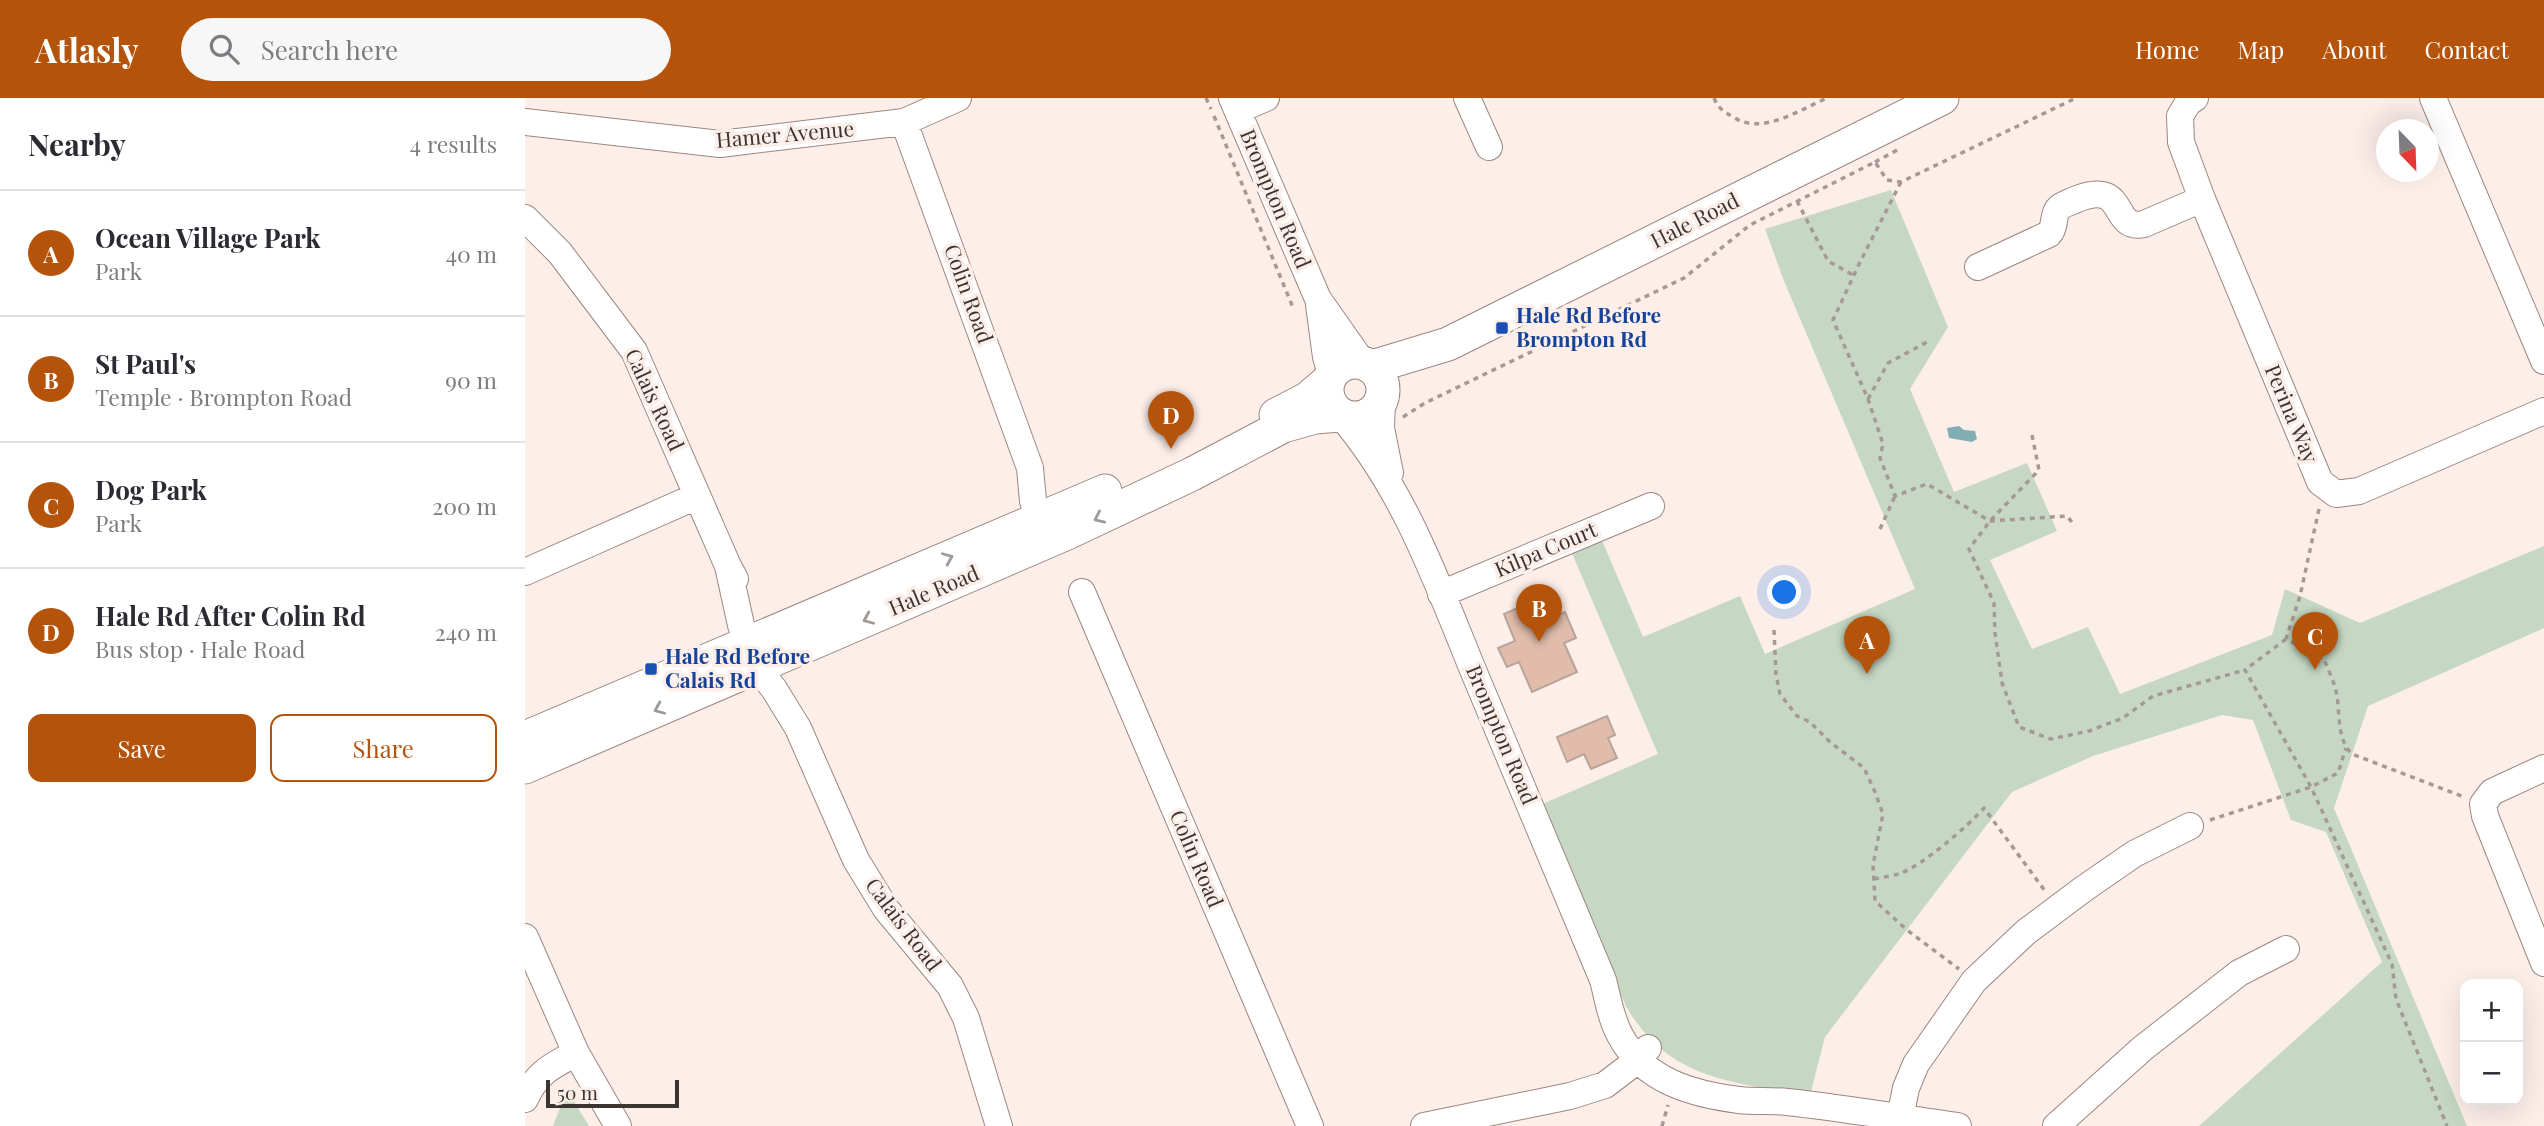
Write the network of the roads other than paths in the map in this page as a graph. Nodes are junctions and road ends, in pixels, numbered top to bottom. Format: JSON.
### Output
{"nodes":[{"id":1,"x":957,"y":98,"type":"edge"},
{"id":2,"x":1266,"y":98,"type":"edge"},
{"id":3,"x":1467,"y":98,"type":"edge"},
{"id":4,"x":1942,"y":98,"type":"edge"},
{"id":5,"x":2433,"y":98,"type":"edge"},
{"id":6,"x":1235,"y":104,"type":"edge"},
{"id":7,"x":2188,"y":107,"type":"edge"},
{"id":8,"x":525,"y":122,"type":"edge"},
{"id":9,"x":904,"y":122,"type":"junction"},
{"id":10,"x":1489,"y":147,"type":"dead end"},
{"id":11,"x":2202,"y":199,"type":"junction"},
{"id":12,"x":525,"y":218,"type":"edge"},
{"id":13,"x":1978,"y":267,"type":"dead end"},
{"id":14,"x":1318,"y":299,"type":"junction"},
{"id":15,"x":1448,"y":344,"type":"junction"},
{"id":16,"x":2544,"y":361,"type":"edge"},
{"id":17,"x":1368,"y":365,"type":"junction"},
{"id":18,"x":1329,"y":378,"type":"junction"},
{"id":19,"x":1388,"y":405,"type":"junction"},
{"id":20,"x":2544,"y":411,"type":"edge"},
{"id":21,"x":1341,"y":415,"type":"junction"},
{"id":22,"x":1395,"y":491,"type":"junction"},
{"id":23,"x":697,"y":496,"type":"junction"},
{"id":24,"x":1651,"y":506,"type":"dead end"},
{"id":25,"x":1053,"y":526,"type":"junction"},
{"id":26,"x":525,"y":572,"type":"edge"},
{"id":27,"x":1082,"y":592,"type":"dead end"},
{"id":28,"x":1441,"y":594,"type":"junction"},
{"id":29,"x":763,"y":650,"type":"junction"},
{"id":30,"x":525,"y":738,"type":"edge"},
{"id":31,"x":525,"y":766,"type":"edge"},
{"id":32,"x":2544,"y":768,"type":"edge"},
{"id":33,"x":2190,"y":826,"type":"road end"},
{"id":34,"x":525,"y":937,"type":"edge"},
{"id":35,"x":2286,"y":949,"type":"dead end"},
{"id":36,"x":2544,"y":963,"type":"edge"},
{"id":37,"x":576,"y":1053,"type":"junction"},
{"id":38,"x":1643,"y":1053,"type":"junction"},
{"id":39,"x":525,"y":1099,"type":"edge"},
{"id":40,"x":1900,"y":1118,"type":"junction"},
{"id":41,"x":618,"y":1126,"type":"edge"},
{"id":42,"x":999,"y":1126,"type":"edge"},
{"id":43,"x":1310,"y":1126,"type":"edge"},
{"id":44,"x":1424,"y":1126,"type":"edge"},
{"id":45,"x":1958,"y":1126,"type":"edge"},
{"id":46,"x":2056,"y":1126,"type":"edge"}],
"edges":[{"from":1,"to":9,"type":"street","name":"Hamer Avenue"},
{"from":2,"to":6,"type":"street"},
{"from":3,"to":10,"type":"street"},
{"from":4,"to":15,"type":"main road","name":"Hale Road"},
{"from":5,"to":16,"type":"street"},
{"from":6,"to":14,"type":"street","name":"Brompton Road"},
{"from":7,"to":11,"type":"street","name":"Perina Way"},
{"from":8,"to":9,"type":"street","name":"Hamer Avenue"},
{"from":9,"to":25,"type":"street","name":"Colin Road"},
{"from":11,"to":13,"type":"street"},
{"from":11,"to":20,"type":"street","name":"Perina Way"},
{"from":12,"to":23,"type":"street","name":"Calais Road"},
{"from":14,"to":17,"type":"street","name":"Brompton Road"},
{"from":14,"to":18,"type":"street","name":"Brompton Road"},
{"from":15,"to":17,"type":"main road","name":"Hale Road"},
{"from":15,"to":19,"type":"main road","name":"Hale Road"},
{"from":17,"to":18,"type":"main road"},
{"from":17,"to":19,"type":"main road"},
{"from":18,"to":21,"type":"main road"},
{"from":18,"to":25,"type":"main road","name":"Hale Road"},
{"from":19,"to":21,"type":"main road"},
{"from":19,"to":22,"type":"street","name":"Brompton Road"},
{"from":21,"to":22,"type":"street","name":"Brompton Road"},
{"from":21,"to":25,"type":"main road","name":"Hale Road","one_way":true},
{"from":22,"to":28,"type":"street","name":"Brompton Road"},
{"from":23,"to":26,"type":"street"},
{"from":23,"to":29,"type":"street","name":"Calais Road"},
{"from":24,"to":28,"type":"street","name":"Kilpa Court"},
{"from":25,"to":29,"type":"main road","name":"Hale Road"},
{"from":27,"to":43,"type":"street","name":"Colin Road"},
{"from":28,"to":38,"type":"street","name":"Brompton Road"},
{"from":29,"to":30,"type":"main road","name":"Hale Road"},
{"from":29,"to":31,"type":"main road","name":"Hale Road","one_way":true},
{"from":29,"to":42,"type":"street","name":"Calais Road"},
{"from":32,"to":36,"type":"street"},
{"from":33,"to":40,"type":"street"},
{"from":34,"to":37,"type":"street"},
{"from":35,"to":46,"type":"street"},
{"from":37,"to":39,"type":"street"},
{"from":37,"to":41,"type":"street"},
{"from":38,"to":40,"type":"street","name":"Brompton Road"},
{"from":38,"to":44,"type":"street"},
{"from":40,"to":45,"type":"street","name":"Brompton Road"}]}
